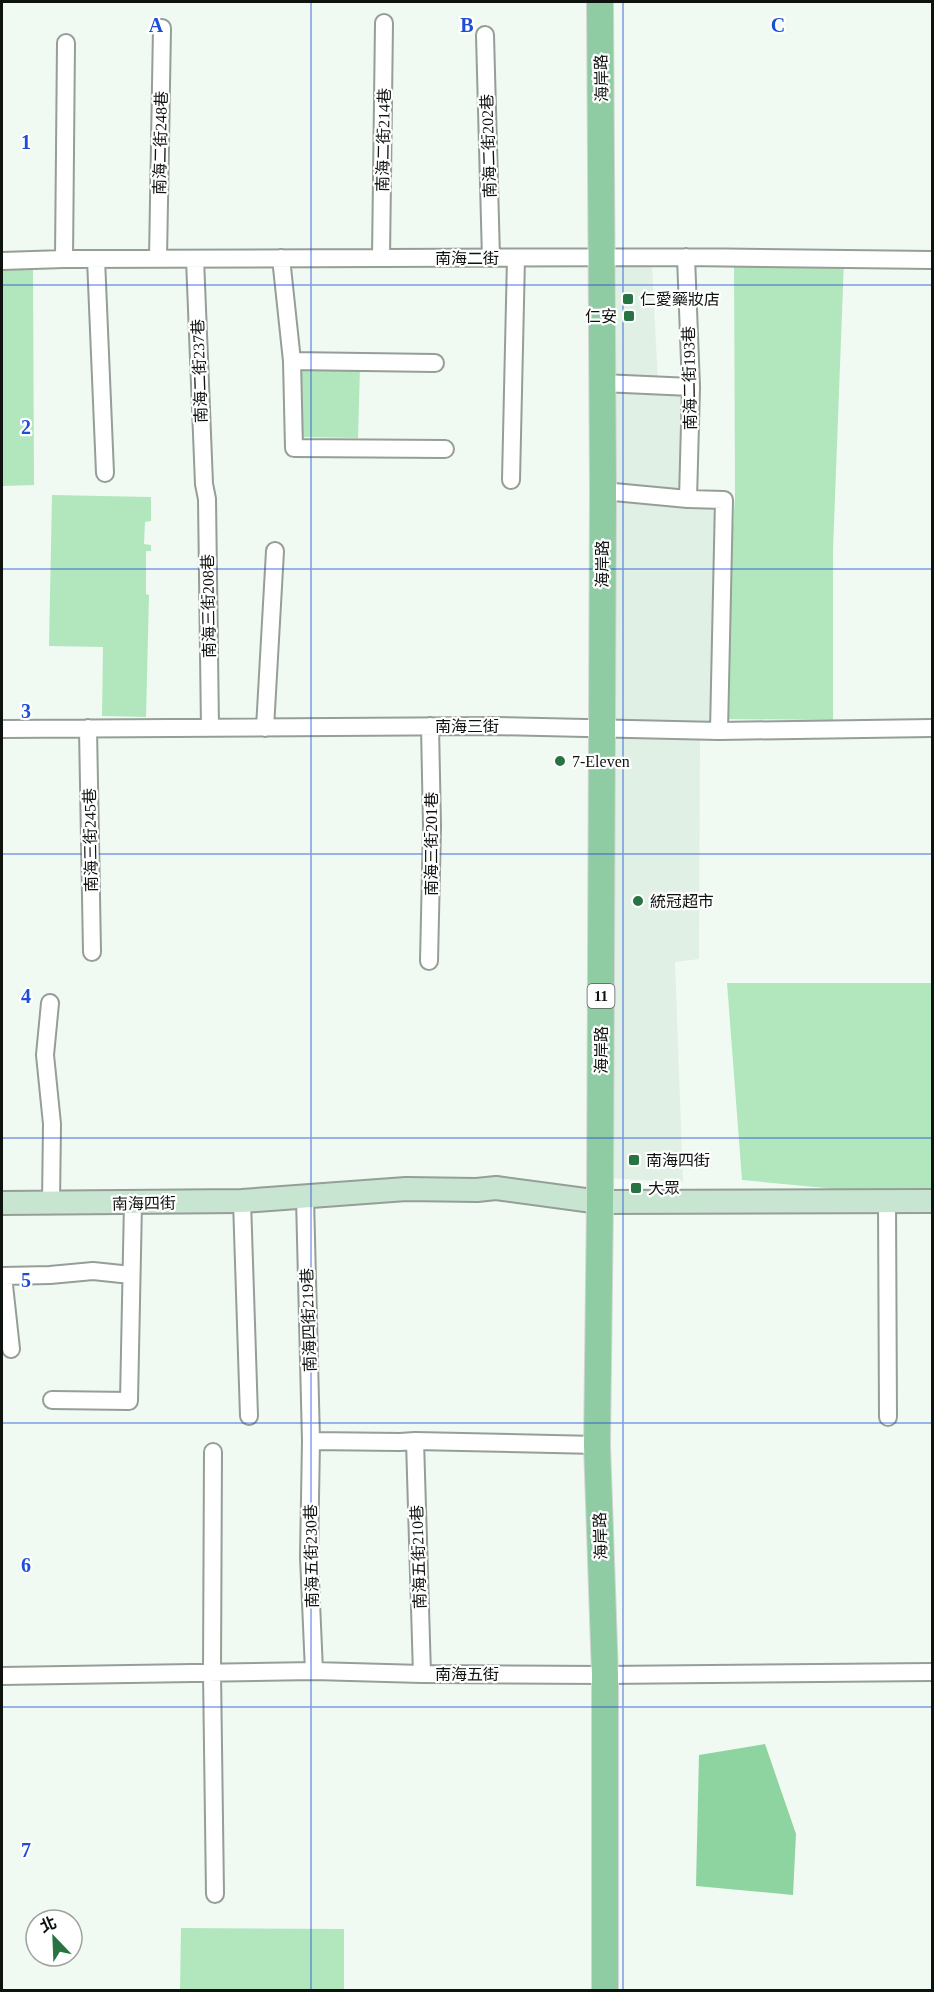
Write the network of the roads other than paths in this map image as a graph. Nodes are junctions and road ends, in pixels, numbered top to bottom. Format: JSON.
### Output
{"nodes":[{"id":1,"x":600,"y":2,"type":"edge"},
{"id":2,"x":384,"y":23,"type":"dead end"},
{"id":3,"x":162,"y":28,"type":"dead end"},
{"id":4,"x":485,"y":34,"type":"dead end"},
{"id":5,"x":66,"y":43,"type":"dead end"},
{"id":6,"x":600,"y":257,"type":"junction"},
{"id":7,"x":686,"y":257,"type":"junction"},
{"id":8,"x":195,"y":258,"type":"junction"},
{"id":9,"x":281,"y":258,"type":"junction"},
{"id":10,"x":381,"y":258,"type":"junction"},
{"id":11,"x":491,"y":258,"type":"junction"},
{"id":12,"x":516,"y":258,"type":"junction"},
{"id":13,"x":64,"y":259,"type":"junction"},
{"id":14,"x":96,"y":259,"type":"junction"},
{"id":15,"x":158,"y":259,"type":"junction"},
{"id":16,"x":933,"y":260,"type":"edge"},
{"id":17,"x":2,"y":261,"type":"edge"},
{"id":18,"x":292,"y":361,"type":"junction"},
{"id":19,"x":435,"y":363,"type":"dead end"},
{"id":20,"x":602,"y":383,"type":"junction"},
{"id":21,"x":691,"y":387,"type":"junction"},
{"id":22,"x":445,"y":449,"type":"dead end"},
{"id":23,"x":105,"y":474,"type":"dead end"},
{"id":24,"x":511,"y":480,"type":"dead end"},
{"id":25,"x":204,"y":484,"type":"joint"},
{"id":26,"x":603,"y":491,"type":"junction"},
{"id":27,"x":688,"y":499,"type":"junction"},
{"id":28,"x":275,"y":551,"type":"dead end"},
{"id":29,"x":430,"y":726,"type":"junction"},
{"id":30,"x":88,"y":728,"type":"junction"},
{"id":31,"x":210,"y":728,"type":"junction"},
{"id":32,"x":265,"y":728,"type":"junction"},
{"id":33,"x":601,"y":728,"type":"junction"},
{"id":34,"x":933,"y":728,"type":"edge"},
{"id":35,"x":2,"y":729,"type":"edge"},
{"id":36,"x":719,"y":731,"type":"junction"},
{"id":37,"x":92,"y":951,"type":"dead end"},
{"id":38,"x":429,"y":962,"type":"dead end"},
{"id":39,"x":50,"y":1003,"type":"dead end"},
{"id":40,"x":305,"y":1198,"type":"junction"},
{"id":41,"x":887,"y":1201,"type":"junction"},
{"id":42,"x":933,"y":1201,"type":"edge"},
{"id":43,"x":242,"y":1202,"type":"junction"},
{"id":44,"x":600,"y":1202,"type":"junction"},
{"id":45,"x":2,"y":1203,"type":"edge"},
{"id":46,"x":51,"y":1203,"type":"junction"},
{"id":47,"x":133,"y":1203,"type":"junction"},
{"id":48,"x":131,"y":1275,"type":"junction"},
{"id":49,"x":11,"y":1349,"type":"dead end"},
{"id":50,"x":52,"y":1400,"type":"dead end"},
{"id":51,"x":249,"y":1416,"type":"dead end"},
{"id":52,"x":888,"y":1417,"type":"dead end"},
{"id":53,"x":311,"y":1441,"type":"junction"},
{"id":54,"x":414,"y":1441,"type":"junction"},
{"id":55,"x":597,"y":1444,"type":"junction"},
{"id":56,"x":213,"y":1452,"type":"dead end"},
{"id":57,"x":314,"y":1671,"type":"junction"},
{"id":58,"x":212,"y":1672,"type":"junction"},
{"id":59,"x":933,"y":1672,"type":"edge"},
{"id":60,"x":422,"y":1674,"type":"junction"},
{"id":61,"x":605,"y":1675,"type":"junction"},
{"id":62,"x":2,"y":1677,"type":"edge"},
{"id":63,"x":215,"y":1894,"type":"dead end"},
{"id":64,"x":605,"y":1990,"type":"edge"}],
"edges":[{"from":1,"to":6,"type":"main road","name":"海岸路","number":"11"},
{"from":2,"to":10,"type":"street","name":"南海二街214巷"},
{"from":3,"to":15,"type":"street","name":"南海二街248巷"},
{"from":4,"to":11,"type":"street","name":"南海二街202巷"},
{"from":5,"to":13,"type":"street"},
{"from":6,"to":7,"type":"street","name":"南海二街"},
{"from":6,"to":12,"type":"street","name":"南海二街"},
{"from":6,"to":20,"type":"main road","name":"海岸路","number":"11"},
{"from":7,"to":16,"type":"street","name":"南海二街"},
{"from":7,"to":21,"type":"street","name":"南海二街193巷"},
{"from":8,"to":9,"type":"street","name":"南海二街"},
{"from":8,"to":15,"type":"street","name":"南海二街"},
{"from":8,"to":25,"type":"street","name":"南海二街237巷"},
{"from":9,"to":10,"type":"street","name":"南海二街"},
{"from":9,"to":18,"type":"street"},
{"from":10,"to":11,"type":"street","name":"南海二街"},
{"from":11,"to":12,"type":"street","name":"南海二街"},
{"from":12,"to":24,"type":"street"},
{"from":13,"to":14,"type":"street","name":"南海二街"},
{"from":13,"to":17,"type":"street","name":"南海二街"},
{"from":14,"to":15,"type":"street","name":"南海二街"},
{"from":14,"to":23,"type":"street"},
{"from":18,"to":19,"type":"street"},
{"from":18,"to":22,"type":"street"},
{"from":20,"to":21,"type":"street"},
{"from":20,"to":26,"type":"main road","name":"海岸路","number":"11"},
{"from":21,"to":27,"type":"street","name":"南海二街193巷"},
{"from":25,"to":31,"type":"street","name":"南海三街208巷"},
{"from":26,"to":27,"type":"street"},
{"from":26,"to":33,"type":"main road","name":"海岸路","number":"11"},
{"from":27,"to":36,"type":"street"},
{"from":28,"to":32,"type":"street"},
{"from":29,"to":32,"type":"street","name":"南海三街"},
{"from":29,"to":33,"type":"street","name":"南海三街"},
{"from":29,"to":38,"type":"street","name":"南海三街201巷"},
{"from":30,"to":31,"type":"street","name":"南海三街"},
{"from":30,"to":35,"type":"street","name":"南海三街"},
{"from":30,"to":37,"type":"street","name":"南海三街245巷"},
{"from":31,"to":32,"type":"street","name":"南海三街"},
{"from":33,"to":36,"type":"street","name":"南海三街"},
{"from":33,"to":44,"type":"main road","name":"海岸路","number":"11"},
{"from":34,"to":36,"type":"street","name":"南海三街"},
{"from":39,"to":46,"type":"street"},
{"from":40,"to":43,"type":"street","name":"南海四街"},
{"from":40,"to":44,"type":"street","name":"南海四街"},
{"from":40,"to":53,"type":"street","name":"南海四街219巷"},
{"from":41,"to":42,"type":"street","name":"南海四街"},
{"from":41,"to":44,"type":"street","name":"南海四街"},
{"from":41,"to":52,"type":"street"},
{"from":43,"to":47,"type":"street","name":"南海四街"},
{"from":43,"to":51,"type":"street"},
{"from":44,"to":55,"type":"main road","name":"海岸路","number":"11"},
{"from":45,"to":46,"type":"street","name":"南海四街"},
{"from":46,"to":47,"type":"street","name":"南海四街"},
{"from":47,"to":48,"type":"street"},
{"from":48,"to":49,"type":"street"},
{"from":48,"to":50,"type":"street"},
{"from":53,"to":54,"type":"street"},
{"from":53,"to":57,"type":"street","name":"南海五街230巷"},
{"from":54,"to":55,"type":"street"},
{"from":54,"to":60,"type":"street","name":"南海五街210巷"},
{"from":55,"to":61,"type":"main road","name":"海岸路","number":"11"},
{"from":56,"to":58,"type":"street"},
{"from":57,"to":58,"type":"street","name":"南海五街"},
{"from":57,"to":60,"type":"street","name":"南海五街"},
{"from":58,"to":62,"type":"street","name":"南海五街"},
{"from":58,"to":63,"type":"street"},
{"from":59,"to":61,"type":"street","name":"南海五街"},
{"from":60,"to":61,"type":"street","name":"南海五街"},
{"from":61,"to":64,"type":"main road","name":"海岸路","number":"11"}]}
